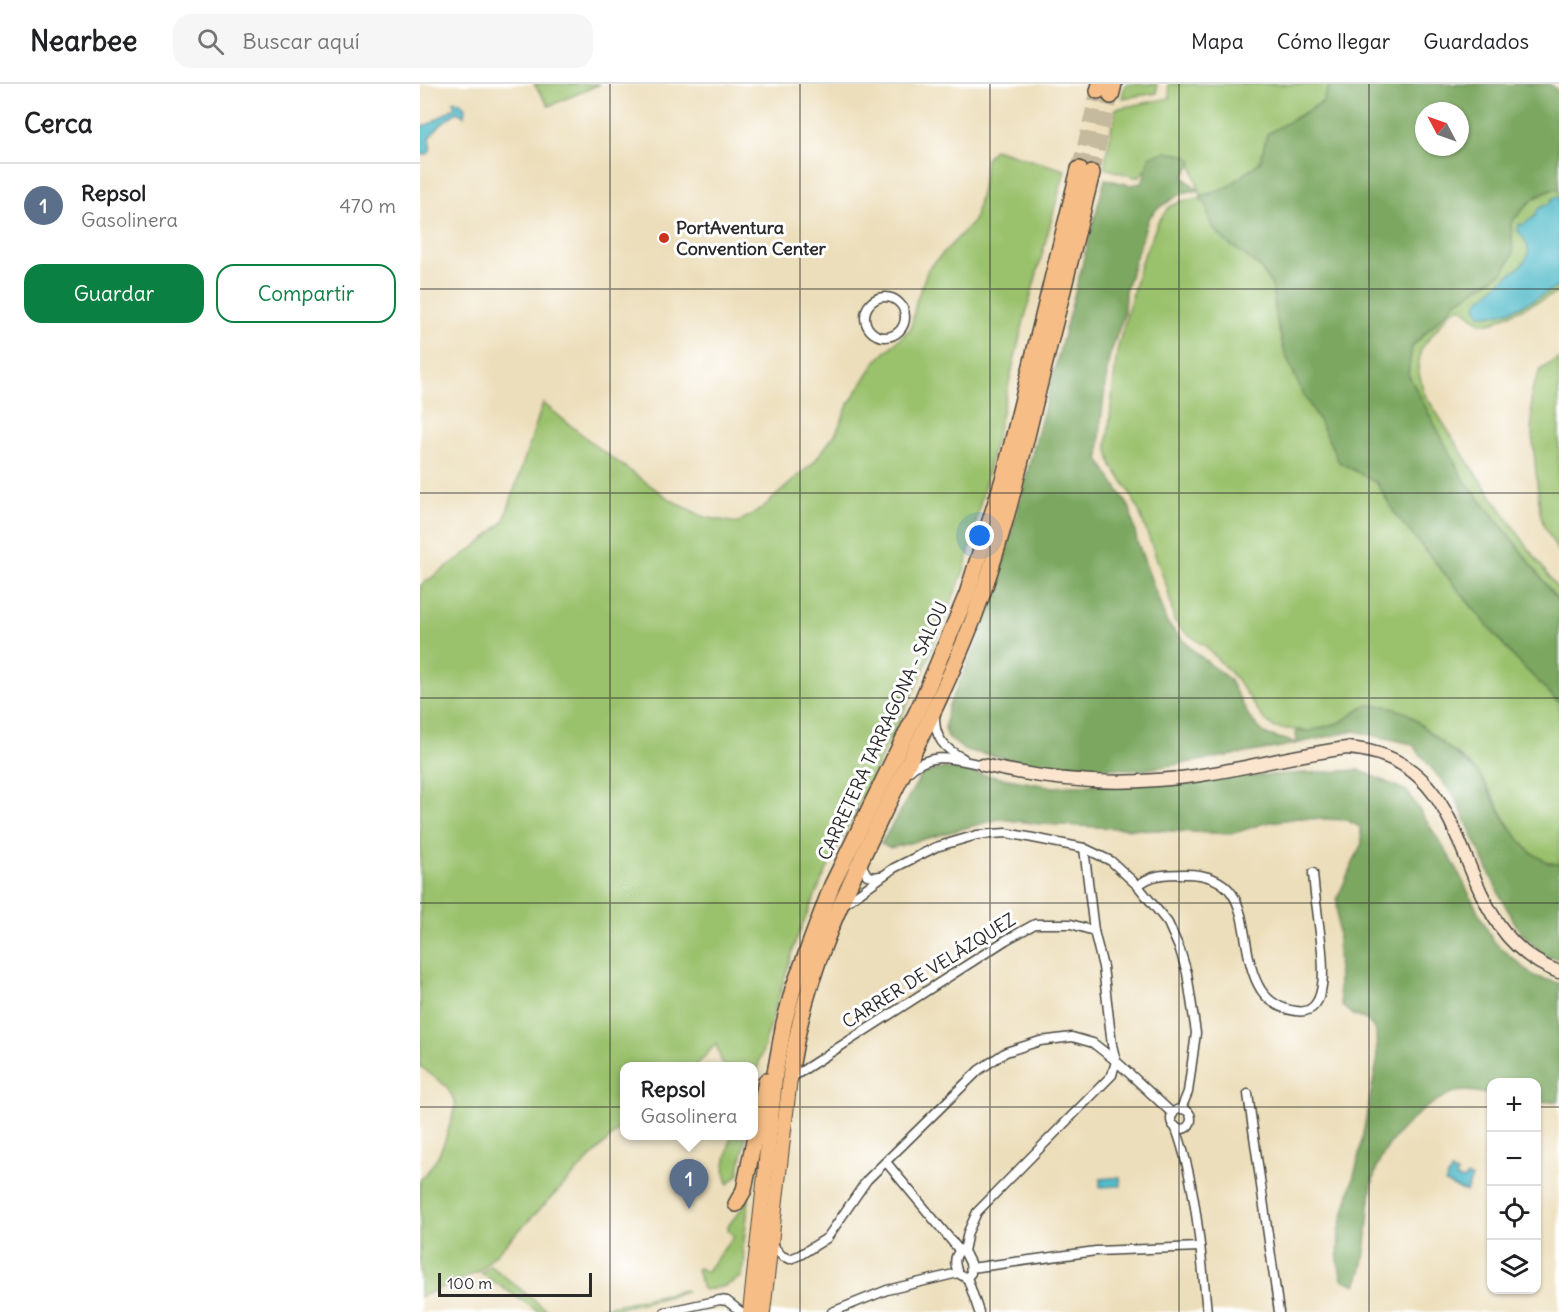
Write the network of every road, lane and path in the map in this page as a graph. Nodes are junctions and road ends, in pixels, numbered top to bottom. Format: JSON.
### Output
{"nodes":[{"id":1,"x":866,"y":324,"type":"joint"},
{"id":2,"x":935,"y":707,"type":"junction"},
{"id":3,"x":983,"y":765,"type":"junction"},
{"id":4,"x":900,"y":780,"type":"junction"},
{"id":5,"x":1084,"y":848,"type":"junction"},
{"id":6,"x":860,"y":862,"type":"junction"},
{"id":7,"x":1313,"y":873,"type":"dead end"},
{"id":8,"x":883,"y":874,"type":"junction"},
{"id":9,"x":1137,"y":886,"type":"junction"},
{"id":10,"x":837,"y":910,"type":"junction"},
{"id":11,"x":1094,"y":931,"type":"junction"},
{"id":12,"x":1559,"y":972,"type":"edge"},
{"id":13,"x":792,"y":990,"type":"junction"},
{"id":14,"x":1116,"y":1061,"type":"junction"},
{"id":15,"x":790,"y":1078,"type":"junction"},
{"id":16,"x":1248,"y":1094,"type":"dead end"},
{"id":17,"x":1185,"y":1111,"type":"junction"},
{"id":18,"x":1173,"y":1114,"type":"junction"},
{"id":19,"x":758,"y":1121,"type":"edge"},
{"id":20,"x":1176,"y":1126,"type":"junction"},
{"id":21,"x":1186,"y":1127,"type":"junction"},
{"id":22,"x":754,"y":1140,"type":"edge"},
{"id":23,"x":1185,"y":1150,"type":"junction"},
{"id":24,"x":886,"y":1162,"type":"junction"},
{"id":25,"x":766,"y":1166,"type":"joint"},
{"id":26,"x":736,"y":1204,"type":"dead end"},
{"id":27,"x":772,"y":1235,"type":"junction"},
{"id":28,"x":1200,"y":1247,"type":"junction"},
{"id":29,"x":962,"y":1251,"type":"junction"},
{"id":30,"x":971,"y":1268,"type":"junction"},
{"id":31,"x":958,"y":1273,"type":"junction"},
{"id":32,"x":967,"y":1277,"type":"junction"},
{"id":33,"x":665,"y":1312,"type":"edge"},
{"id":34,"x":741,"y":1312,"type":"edge"},
{"id":35,"x":750,"y":1312,"type":"edge"},
{"id":36,"x":763,"y":1312,"type":"edge"},
{"id":37,"x":832,"y":1312,"type":"edge"},
{"id":38,"x":979,"y":1312,"type":"edge"},
{"id":39,"x":1207,"y":1312,"type":"edge"},
{"id":40,"x":1279,"y":1312,"type":"edge"}],
"edges":[{"from":1,"to":1,"type":"street"},
{"from":2,"to":3,"type":"street"},
{"from":2,"to":4,"type":"highway","name":"CARRETERA TARRAGONA - SALOU"},
{"from":2,"to":13,"type":"highway","name":"CARRETERA TARRAGONA - SALOU"},
{"from":3,"to":4,"type":"street"},
{"from":3,"to":12,"type":"street"},
{"from":4,"to":6,"type":"highway","name":"CARRETERA TARRAGONA - SALOU"},
{"from":5,"to":8,"type":"street"},
{"from":5,"to":9,"type":"street"},
{"from":5,"to":11,"type":"street"},
{"from":6,"to":8,"type":"street"},
{"from":6,"to":10,"type":"highway","name":"CARRETERA TARRAGONA - SALOU"},
{"from":7,"to":9,"type":"street"},
{"from":8,"to":10,"type":"street"},
{"from":9,"to":17,"type":"street"},
{"from":10,"to":15,"type":"highway","name":"CARRETERA TARRAGONA - SALOU"},
{"from":11,"to":14,"type":"street"},
{"from":11,"to":15,"type":"street","name":"CARRER DE VELÁZQUEZ"},
{"from":13,"to":19,"type":"highway"},
{"from":13,"to":25,"type":"highway","name":"CARRETERA TARRAGONA - SALOU"},
{"from":14,"to":18,"type":"street"},
{"from":14,"to":24,"type":"street"},
{"from":14,"to":29,"type":"street"},
{"from":15,"to":27,"type":"main road","name":"CARRETERA TARRAGONA - SALOU"},
{"from":16,"to":40,"type":"street"},
{"from":17,"to":18,"type":"street"},
{"from":17,"to":21,"type":"street"},
{"from":18,"to":20,"type":"street"},
{"from":20,"to":21,"type":"street"},
{"from":20,"to":23,"type":"street"},
{"from":21,"to":23,"type":"street"},
{"from":22,"to":26,"type":"highway"},
{"from":23,"to":28,"type":"street"},
{"from":24,"to":27,"type":"street"},
{"from":24,"to":29,"type":"street"},
{"from":25,"to":35,"type":"main road","name":"CARRETERA TARRAGONA - SALOU"},
{"from":27,"to":36,"type":"main road","name":"CARRETERA TARRAGONA - SALOU"},
{"from":28,"to":30,"type":"street"},
{"from":28,"to":39,"type":"street"},
{"from":29,"to":30,"type":"street"},
{"from":29,"to":31,"type":"street"},
{"from":30,"to":32,"type":"street"},
{"from":31,"to":32,"type":"street"},
{"from":31,"to":37,"type":"street"},
{"from":32,"to":38,"type":"street"},
{"from":33,"to":34,"type":"street"}]}
